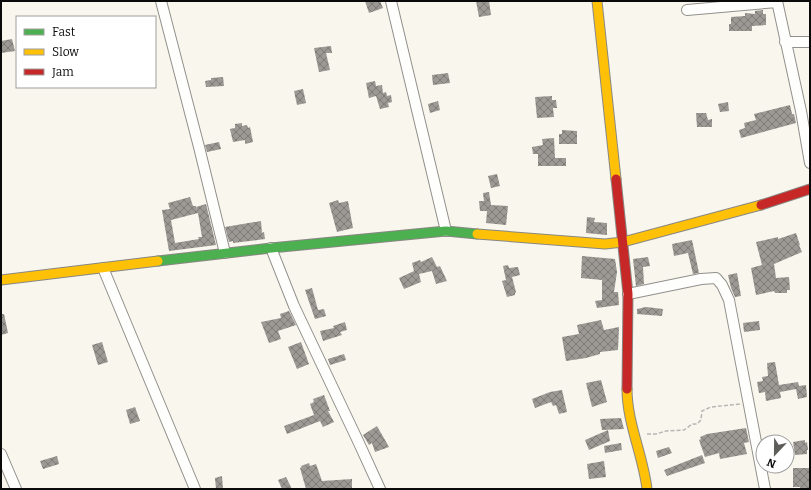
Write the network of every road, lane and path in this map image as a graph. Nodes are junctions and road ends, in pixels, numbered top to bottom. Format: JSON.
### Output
{"nodes":[{"id":1,"x":161,"y":1,"type":"edge"},
{"id":2,"x":391,"y":1,"type":"edge"},
{"id":3,"x":597,"y":1,"type":"edge"},
{"id":4,"x":777,"y":1,"type":"edge"},
{"id":5,"x":687,"y":10,"type":"dead end"},
{"id":6,"x":785,"y":42,"type":"junction"},
{"id":7,"x":810,"y":42,"type":"edge"},
{"id":8,"x":810,"y":163,"type":"edge"},
{"id":9,"x":810,"y":189,"type":"edge"},
{"id":10,"x":446,"y":231,"type":"junction"},
{"id":11,"x":622,"y":242,"type":"junction"},
{"id":12,"x":271,"y":248,"type":"junction"},
{"id":13,"x":225,"y":254,"type":"junction"},
{"id":14,"x":103,"y":268,"type":"junction"},
{"id":15,"x":1,"y":280,"type":"edge"},
{"id":16,"x":628,"y":294,"type":"junction"},
{"id":17,"x":748,"y":406,"type":"junction"},
{"id":18,"x":634,"y":432,"type":"junction"},
{"id":19,"x":1,"y":454,"type":"edge"},
{"id":20,"x":16,"y":489,"type":"edge"},
{"id":21,"x":195,"y":489,"type":"edge"},
{"id":22,"x":380,"y":489,"type":"edge"},
{"id":23,"x":647,"y":489,"type":"edge"},
{"id":24,"x":765,"y":489,"type":"edge"}],
"edges":[{"from":1,"to":13,"type":"street"},
{"from":2,"to":10,"type":"street"},
{"from":3,"to":11,"type":"street"},
{"from":4,"to":5,"type":"street"},
{"from":4,"to":6,"type":"street"},
{"from":6,"to":7,"type":"street"},
{"from":6,"to":8,"type":"street"},
{"from":9,"to":11,"type":"street"},
{"from":10,"to":11,"type":"street"},
{"from":10,"to":12,"type":"street"},
{"from":11,"to":16,"type":"street"},
{"from":12,"to":13,"type":"street"},
{"from":12,"to":22,"type":"street"},
{"from":13,"to":14,"type":"street"},
{"from":14,"to":15,"type":"street"},
{"from":14,"to":21,"type":"street"},
{"from":16,"to":17,"type":"street"},
{"from":16,"to":18,"type":"street"},
{"from":17,"to":18,"type":"path"},
{"from":17,"to":24,"type":"street"},
{"from":18,"to":23,"type":"street"},
{"from":19,"to":20,"type":"street"}]}
